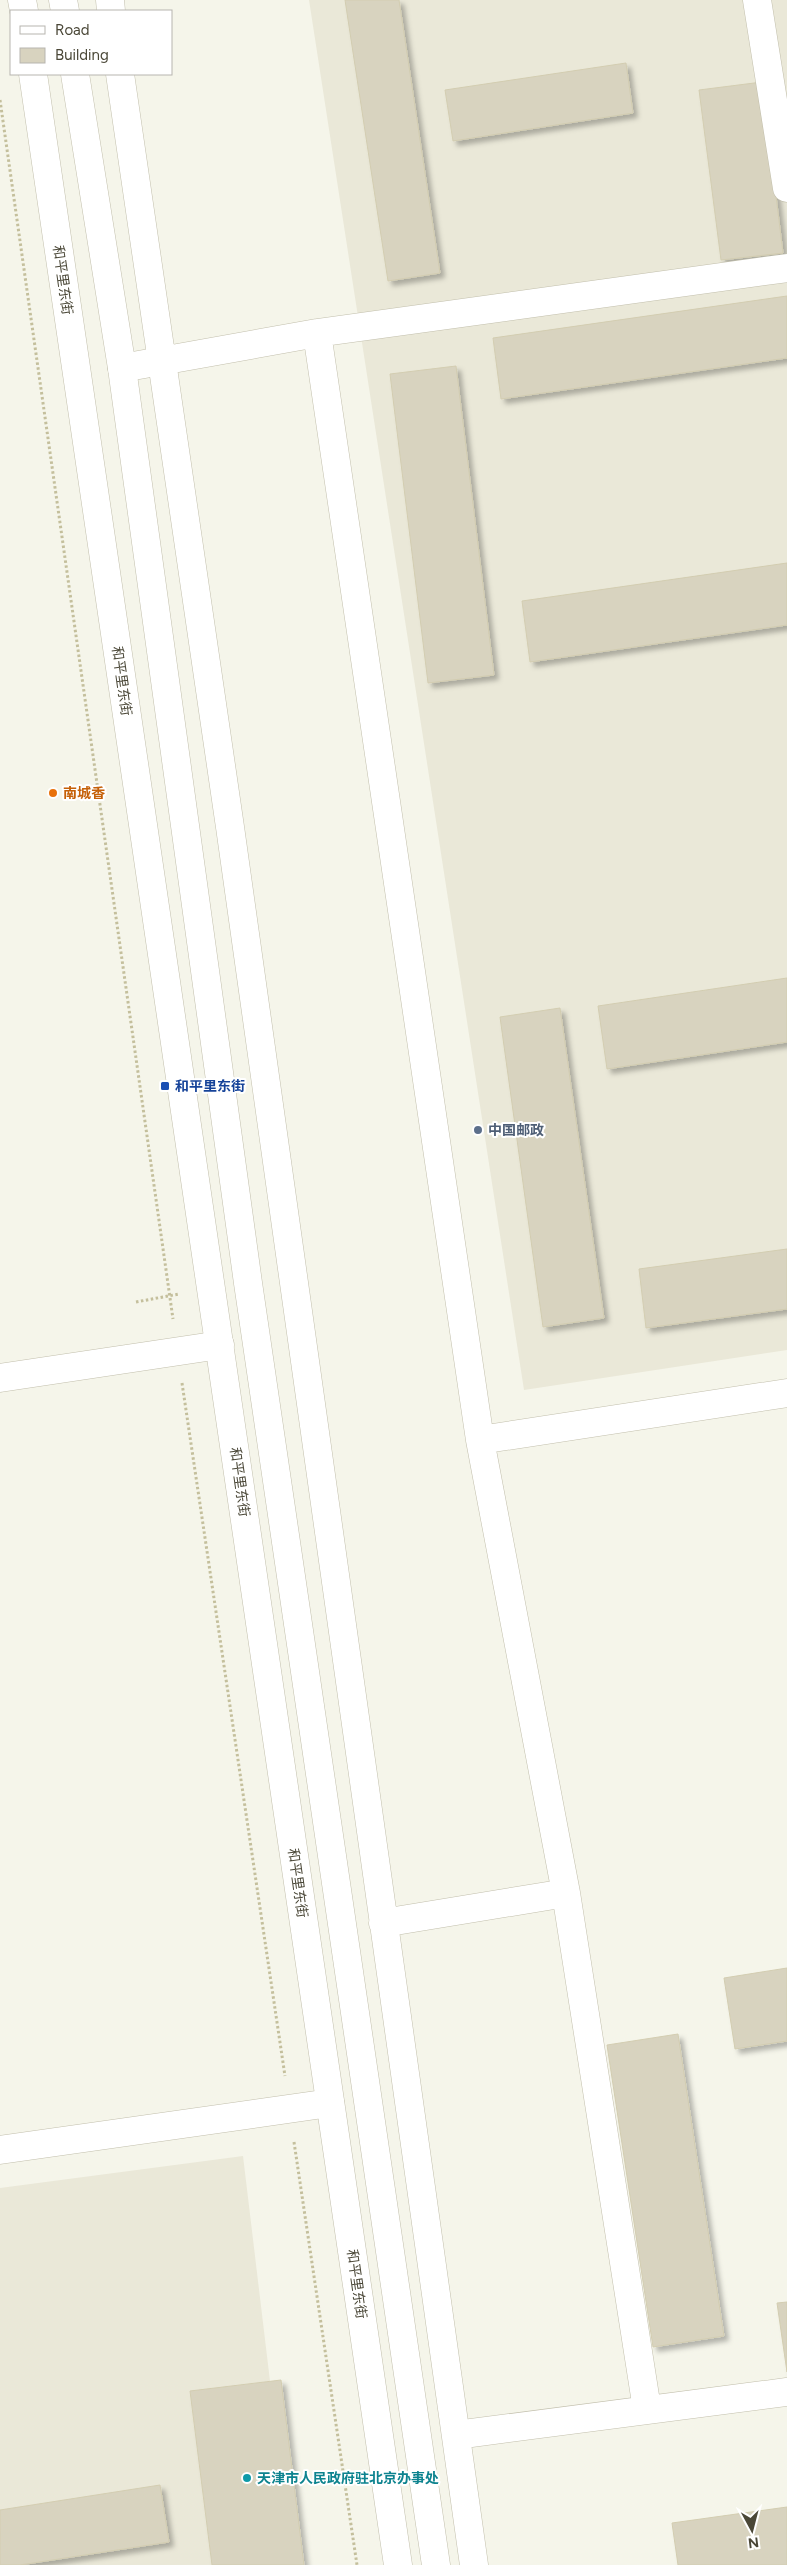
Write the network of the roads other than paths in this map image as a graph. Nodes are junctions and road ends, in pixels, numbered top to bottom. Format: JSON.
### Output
{"nodes":[{"id":1,"x":757,"y":0,"type":"edge"},
{"id":2,"x":33,"y":75,"type":"edge"},
{"id":3,"x":75,"y":75,"type":"edge"},
{"id":4,"x":120,"y":75,"type":"edge"},
{"id":5,"x":787,"y":188,"type":"edge"},
{"id":6,"x":787,"y":268,"type":"edge"},
{"id":7,"x":317,"y":333,"type":"junction"},
{"id":8,"x":161,"y":360,"type":"junction"},
{"id":9,"x":122,"y":368,"type":"junction"},
{"id":10,"x":220,"y":1345,"type":"junction"},
{"id":11,"x":0,"y":1378,"type":"edge"},
{"id":12,"x":787,"y":1393,"type":"edge"},
{"id":13,"x":480,"y":1440,"type":"junction"},
{"id":14,"x":566,"y":1893,"type":"junction"},
{"id":15,"x":383,"y":1923,"type":"junction"},
{"id":16,"x":330,"y":2104,"type":"junction"},
{"id":17,"x":0,"y":2150,"type":"edge"},
{"id":18,"x":787,"y":2392,"type":"edge"},
{"id":19,"x":647,"y":2410,"type":"junction"},
{"id":20,"x":456,"y":2435,"type":"junction"},
{"id":21,"x":398,"y":2565,"type":"edge"},
{"id":22,"x":436,"y":2565,"type":"edge"},
{"id":23,"x":474,"y":2565,"type":"edge"}],
"edges":[{"from":1,"to":5,"type":"street"},
{"from":2,"to":10,"type":"street","name":"和平里东街"},
{"from":3,"to":9,"type":"street"},
{"from":4,"to":8,"type":"street"},
{"from":6,"to":7,"type":"street"},
{"from":7,"to":8,"type":"street"},
{"from":7,"to":13,"type":"street"},
{"from":8,"to":9,"type":"street"},
{"from":8,"to":15,"type":"street"},
{"from":9,"to":22,"type":"street"},
{"from":10,"to":11,"type":"street"},
{"from":10,"to":16,"type":"street","name":"和平里东街"},
{"from":12,"to":13,"type":"street"},
{"from":13,"to":14,"type":"street"},
{"from":14,"to":15,"type":"street"},
{"from":14,"to":19,"type":"street"},
{"from":15,"to":20,"type":"street"},
{"from":16,"to":17,"type":"street"},
{"from":16,"to":21,"type":"street","name":"和平里东街"},
{"from":18,"to":19,"type":"street"},
{"from":19,"to":20,"type":"street"},
{"from":20,"to":23,"type":"street"}]}
